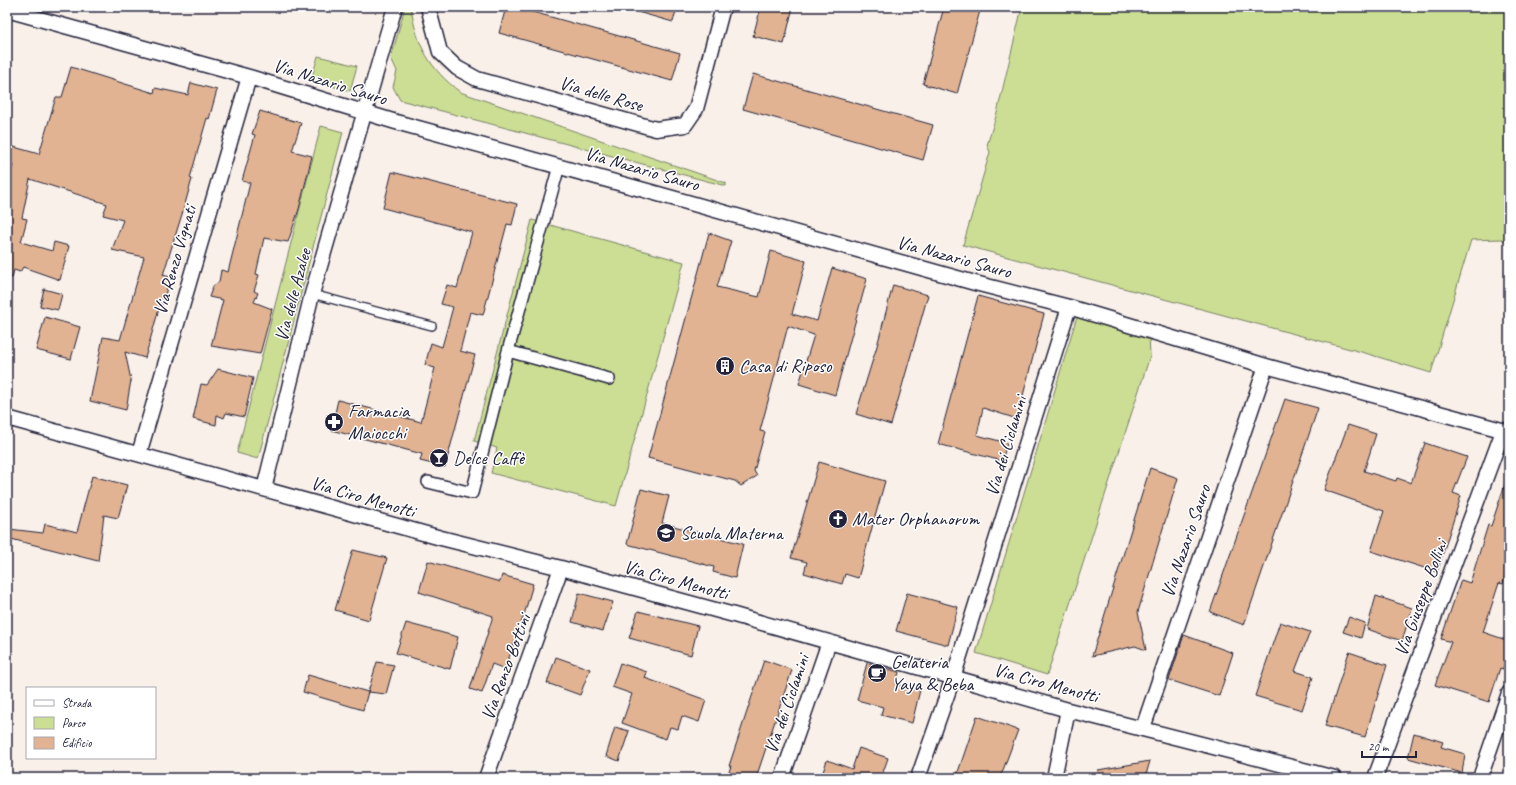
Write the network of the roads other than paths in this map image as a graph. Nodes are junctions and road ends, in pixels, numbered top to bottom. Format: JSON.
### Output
{"nodes":[{"id":1,"x":395,"y":7,"type":"edge"},
{"id":2,"x":428,"y":7,"type":"edge"},
{"id":3,"x":723,"y":7,"type":"edge"},
{"id":4,"x":7,"y":10,"type":"edge"},
{"id":5,"x":248,"y":77,"type":"junction"},
{"id":6,"x":364,"y":112,"type":"junction"},
{"id":7,"x":559,"y":166,"type":"junction"},
{"id":8,"x":312,"y":294,"type":"junction"},
{"id":9,"x":1069,"y":307,"type":"junction"},
{"id":10,"x":432,"y":326,"type":"dead end"},
{"id":11,"x":508,"y":351,"type":"junction"},
{"id":12,"x":1266,"y":366,"type":"junction"},
{"id":13,"x":608,"y":379,"type":"dead end"},
{"id":14,"x":7,"y":418,"type":"edge"},
{"id":15,"x":1506,"y":432,"type":"edge"},
{"id":16,"x":139,"y":454,"type":"junction"},
{"id":17,"x":428,"y":482,"type":"dead end"},
{"id":18,"x":264,"y":489,"type":"junction"},
{"id":19,"x":561,"y":568,"type":"junction"},
{"id":20,"x":829,"y":642,"type":"junction"},
{"id":21,"x":953,"y":678,"type":"junction"},
{"id":22,"x":1509,"y":693,"type":"edge"},
{"id":23,"x":1068,"y":710,"type":"junction"},
{"id":24,"x":1143,"y":728,"type":"junction"},
{"id":25,"x":486,"y":778,"type":"edge"},
{"id":26,"x":782,"y":778,"type":"edge"},
{"id":27,"x":918,"y":778,"type":"edge"},
{"id":28,"x":1054,"y":778,"type":"edge"},
{"id":29,"x":1335,"y":778,"type":"edge"},
{"id":30,"x":1375,"y":778,"type":"edge"},
{"id":31,"x":1480,"y":778,"type":"edge"}],
"edges":[{"from":1,"to":6,"type":"street"},
{"from":2,"to":3,"type":"street","name":"Via delle Rose"},
{"from":4,"to":5,"type":"street","name":"Via Nazario Sauro"},
{"from":5,"to":6,"type":"street","name":"Via Nazario Sauro"},
{"from":5,"to":16,"type":"street","name":"Via Renzo Vignati"},
{"from":6,"to":7,"type":"street","name":"Via Nazario Sauro"},
{"from":6,"to":8,"type":"street","name":"Via delle Azalee"},
{"from":7,"to":9,"type":"street","name":"Via Nazario Sauro"},
{"from":7,"to":11,"type":"street"},
{"from":8,"to":10,"type":"lane"},
{"from":8,"to":18,"type":"street","name":"Via delle Azalee"},
{"from":9,"to":12,"type":"street","name":"Via Nazario Sauro"},
{"from":9,"to":21,"type":"street","name":"Via dei Ciclamini"},
{"from":11,"to":13,"type":"street"},
{"from":11,"to":17,"type":"street"},
{"from":12,"to":15,"type":"street","name":"Via Nazario Sauro"},
{"from":12,"to":24,"type":"street","name":"Via Nazario Sauro"},
{"from":14,"to":16,"type":"street","name":"Via Ciro Menotti"},
{"from":15,"to":30,"type":"street","name":"Via Giuseppe Bollini"},
{"from":16,"to":18,"type":"street","name":"Via Ciro Menotti"},
{"from":18,"to":19,"type":"street","name":"Via Ciro Menotti"},
{"from":19,"to":20,"type":"street","name":"Via Ciro Menotti"},
{"from":19,"to":25,"type":"street","name":"Via Renzo Bottini"},
{"from":20,"to":21,"type":"street","name":"Via Ciro Menotti"},
{"from":20,"to":26,"type":"street","name":"Via dei Ciclamini"},
{"from":21,"to":23,"type":"street","name":"Via Ciro Menotti"},
{"from":21,"to":27,"type":"street","name":"Via dei Ciclamini"},
{"from":22,"to":31,"type":"street"},
{"from":23,"to":24,"type":"street","name":"Via Ciro Menotti"},
{"from":23,"to":28,"type":"street"},
{"from":24,"to":29,"type":"street","name":"Via Ciro Menotti"}]}
